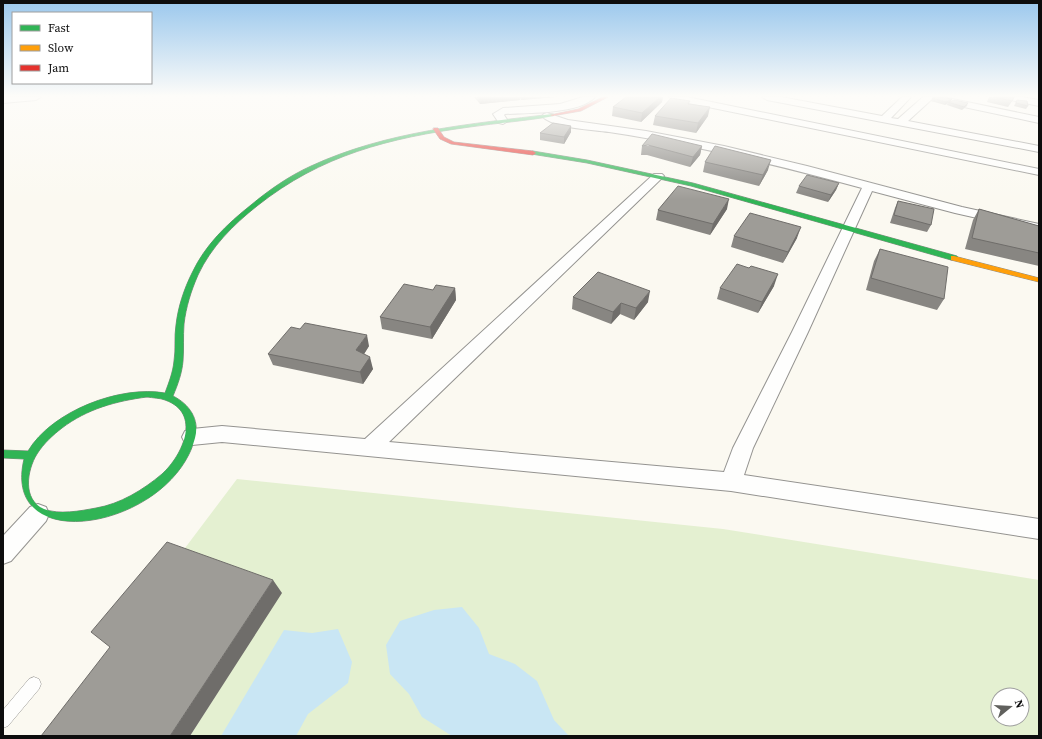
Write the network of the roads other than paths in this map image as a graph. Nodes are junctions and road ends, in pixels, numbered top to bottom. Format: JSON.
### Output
{"nodes":[{"id":1,"x":424,"y":131,"type":"edge"},
{"id":2,"x":438,"y":131,"type":"edge"},
{"id":3,"x":627,"y":131,"type":"edge"},
{"id":4,"x":852,"y":131,"type":"edge"},
{"id":5,"x":924,"y":131,"type":"edge"},
{"id":6,"x":958,"y":131,"type":"edge"},
{"id":7,"x":951,"y":143,"type":"junction"},
{"id":8,"x":1039,"y":149,"type":"edge"},
{"id":9,"x":1039,"y":172,"type":"edge"},
{"id":10,"x":658,"y":176,"type":"junction"},
{"id":11,"x":868,"y":187,"type":"junction"},
{"id":12,"x":1039,"y":228,"type":"edge"},
{"id":13,"x":849,"y":229,"type":"junction"},
{"id":14,"x":1039,"y":280,"type":"edge"},
{"id":15,"x":168,"y":397,"type":"junction"},
{"id":16,"x":192,"y":437,"type":"junction"},
{"id":17,"x":370,"y":447,"type":"junction"},
{"id":18,"x":3,"y":454,"type":"edge"},
{"id":19,"x":28,"y":455,"type":"junction"},
{"id":20,"x":731,"y":482,"type":"junction"},
{"id":21,"x":38,"y":514,"type":"junction"},
{"id":22,"x":1039,"y":529,"type":"edge"},
{"id":23,"x":3,"y":553,"type":"edge"},
{"id":24,"x":34,"y":684,"type":"dead end"},
{"id":25,"x":3,"y":721,"type":"edge"}],
"edges":[{"from":1,"to":15,"type":"street"},
{"from":2,"to":10,"type":"street"},
{"from":3,"to":11,"type":"street"},
{"from":4,"to":7,"type":"street"},
{"from":5,"to":7,"type":"street"},
{"from":6,"to":7,"type":"street"},
{"from":7,"to":8,"type":"street"},
{"from":7,"to":9,"type":"street"},
{"from":10,"to":13,"type":"street"},
{"from":10,"to":17,"type":"street"},
{"from":11,"to":12,"type":"street"},
{"from":11,"to":13,"type":"street"},
{"from":13,"to":14,"type":"street"},
{"from":13,"to":20,"type":"street"},
{"from":15,"to":16,"type":"street"},
{"from":15,"to":19,"type":"street"},
{"from":16,"to":17,"type":"street"},
{"from":16,"to":21,"type":"street"},
{"from":17,"to":20,"type":"street"},
{"from":18,"to":19,"type":"street"},
{"from":19,"to":21,"type":"street"},
{"from":20,"to":22,"type":"street"},
{"from":21,"to":23,"type":"street"},
{"from":24,"to":25,"type":"lane"}]}
